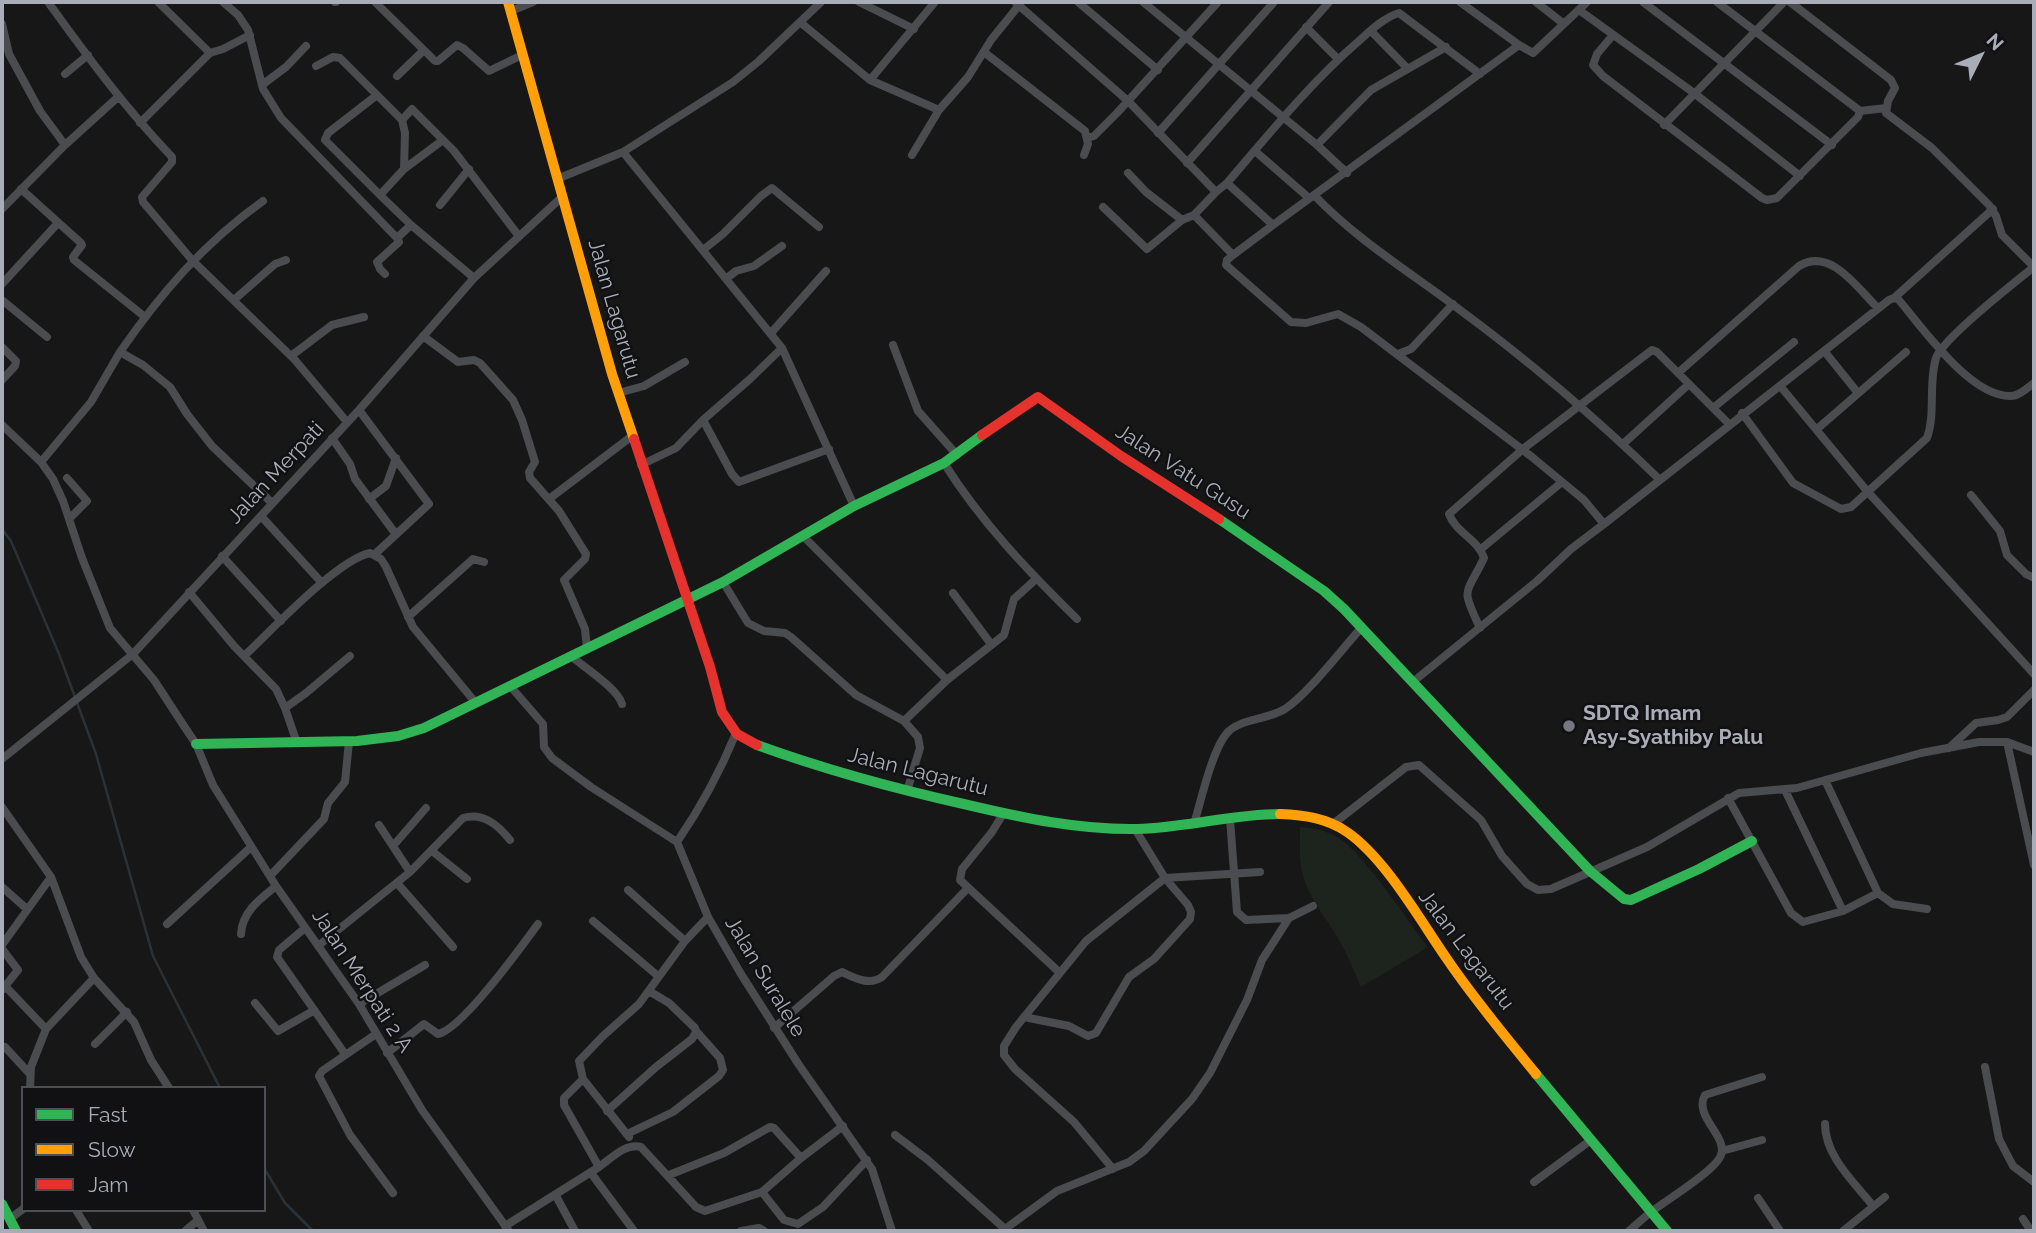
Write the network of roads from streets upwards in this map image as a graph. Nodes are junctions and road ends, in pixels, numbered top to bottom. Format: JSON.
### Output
{"nodes":[{"id":1,"x":48,"y":2,"type":"edge"},
{"id":2,"x":158,"y":2,"type":"edge"},
{"id":3,"x":223,"y":2,"type":"edge"},
{"id":4,"x":375,"y":2,"type":"edge"},
{"id":5,"x":533,"y":2,"type":"edge"},
{"id":6,"x":821,"y":2,"type":"edge"},
{"id":7,"x":859,"y":2,"type":"edge"},
{"id":8,"x":935,"y":2,"type":"edge"},
{"id":9,"x":1078,"y":2,"type":"edge"},
{"id":10,"x":1143,"y":2,"type":"edge"},
{"id":11,"x":1159,"y":2,"type":"edge"},
{"id":12,"x":1218,"y":2,"type":"edge"},
{"id":13,"x":1274,"y":2,"type":"edge"},
{"id":14,"x":1329,"y":2,"type":"edge"},
{"id":15,"x":1460,"y":2,"type":"edge"},
{"id":16,"x":1536,"y":2,"type":"edge"},
{"id":17,"x":1587,"y":2,"type":"edge"},
{"id":18,"x":1643,"y":2,"type":"edge"},
{"id":19,"x":1717,"y":2,"type":"edge"},
{"id":20,"x":1784,"y":2,"type":"edge"},
{"id":21,"x":1790,"y":2,"type":"edge"},
{"id":22,"x":1018,"y":3,"type":"edge"},
{"id":23,"x":510,"y":7,"type":"edge"},
{"id":24,"x":1152,"y":9,"type":"junction"},
{"id":25,"x":1579,"y":10,"type":"junction"},
{"id":26,"x":800,"y":22,"type":"junction"},
{"id":27,"x":2,"y":24,"type":"edge"},
{"id":28,"x":1564,"y":24,"type":"junction"},
{"id":29,"x":1306,"y":27,"type":"junction"},
{"id":30,"x":914,"y":29,"type":"junction"},
{"id":31,"x":1371,"y":31,"type":"junction"},
{"id":32,"x":1756,"y":31,"type":"junction"},
{"id":33,"x":250,"y":35,"type":"junction"},
{"id":34,"x":1613,"y":35,"type":"junction"},
{"id":35,"x":1185,"y":37,"type":"junction"},
{"id":36,"x":306,"y":46,"type":"dead end"},
{"id":37,"x":1519,"y":46,"type":"junction"},
{"id":38,"x":1446,"y":47,"type":"junction"},
{"id":39,"x":423,"y":51,"type":"junction"},
{"id":40,"x":984,"y":52,"type":"junction"},
{"id":41,"x":210,"y":53,"type":"junction"},
{"id":42,"x":9,"y":54,"type":"junction"},
{"id":43,"x":88,"y":55,"type":"junction"},
{"id":44,"x":522,"y":55,"type":"junction"},
{"id":45,"x":1338,"y":59,"type":"junction"},
{"id":46,"x":2,"y":61,"type":"edge"},
{"id":47,"x":1724,"y":62,"type":"junction"},
{"id":48,"x":1219,"y":64,"type":"junction"},
{"id":49,"x":316,"y":66,"type":"dead end"},
{"id":50,"x":1407,"y":68,"type":"junction"},
{"id":51,"x":1158,"y":70,"type":"junction"},
{"id":52,"x":65,"y":74,"type":"dead end"},
{"id":53,"x":1480,"y":74,"type":"junction"},
{"id":54,"x":397,"y":76,"type":"dead end"},
{"id":55,"x":870,"y":80,"type":"junction"},
{"id":56,"x":262,"y":85,"type":"junction"},
{"id":57,"x":1252,"y":90,"type":"junction"},
{"id":58,"x":1694,"y":93,"type":"junction"},
{"id":59,"x":377,"y":95,"type":"junction"},
{"id":60,"x":118,"y":97,"type":"junction"},
{"id":61,"x":1128,"y":101,"type":"junction"},
{"id":62,"x":1886,"y":108,"type":"junction"},
{"id":63,"x":939,"y":110,"type":"junction"},
{"id":64,"x":1860,"y":111,"type":"junction"},
{"id":65,"x":1284,"y":117,"type":"junction"},
{"id":66,"x":402,"y":120,"type":"junction"},
{"id":67,"x":140,"y":124,"type":"junction"},
{"id":68,"x":1664,"y":125,"type":"junction"},
{"id":69,"x":1158,"y":133,"type":"junction"},
{"id":70,"x":1087,"y":138,"type":"junction"},
{"id":71,"x":443,"y":140,"type":"junction"},
{"id":72,"x":65,"y":145,"type":"junction"},
{"id":73,"x":1317,"y":145,"type":"junction"},
{"id":74,"x":1832,"y":145,"type":"junction"},
{"id":75,"x":1255,"y":151,"type":"junction"},
{"id":76,"x":624,"y":152,"type":"junction"},
{"id":77,"x":912,"y":155,"type":"dead end"},
{"id":78,"x":1084,"y":155,"type":"dead end"},
{"id":79,"x":1187,"y":163,"type":"junction"},
{"id":80,"x":404,"y":169,"type":"junction"},
{"id":81,"x":469,"y":169,"type":"junction"},
{"id":82,"x":1128,"y":173,"type":"dead end"},
{"id":83,"x":1346,"y":173,"type":"junction"},
{"id":84,"x":1800,"y":176,"type":"junction"},
{"id":85,"x":557,"y":179,"type":"junction"},
{"id":86,"x":1227,"y":183,"type":"junction"},
{"id":87,"x":21,"y":189,"type":"junction"},
{"id":88,"x":1216,"y":192,"type":"junction"},
{"id":89,"x":380,"y":195,"type":"junction"},
{"id":90,"x":563,"y":196,"type":"junction"},
{"id":91,"x":1312,"y":197,"type":"junction"},
{"id":92,"x":263,"y":201,"type":"dead end"},
{"id":93,"x":440,"y":205,"type":"dead end"},
{"id":94,"x":1103,"y":208,"type":"dead end"},
{"id":95,"x":2,"y":209,"type":"edge"},
{"id":96,"x":1993,"y":209,"type":"junction"},
{"id":97,"x":1194,"y":215,"type":"junction"},
{"id":98,"x":1182,"y":220,"type":"junction"},
{"id":99,"x":58,"y":223,"type":"junction"},
{"id":100,"x":411,"y":225,"type":"junction"},
{"id":101,"x":1273,"y":225,"type":"junction"},
{"id":102,"x":819,"y":227,"type":"dead end"},
{"id":103,"x":518,"y":235,"type":"junction"},
{"id":104,"x":397,"y":238,"type":"junction"},
{"id":105,"x":782,"y":246,"type":"dead end"},
{"id":106,"x":704,"y":250,"type":"junction"},
{"id":107,"x":1233,"y":255,"type":"junction"},
{"id":108,"x":192,"y":260,"type":"junction"},
{"id":109,"x":286,"y":260,"type":"dead end"},
{"id":110,"x":826,"y":271,"type":"dead end"},
{"id":111,"x":385,"y":274,"type":"dead end"},
{"id":112,"x":474,"y":278,"type":"junction"},
{"id":113,"x":727,"y":278,"type":"junction"},
{"id":114,"x":2,"y":284,"type":"edge"},
{"id":115,"x":1894,"y":298,"type":"junction"},
{"id":116,"x":235,"y":299,"type":"junction"},
{"id":117,"x":2,"y":300,"type":"edge"},
{"id":118,"x":1452,"y":304,"type":"junction"},
{"id":119,"x":1878,"y":308,"type":"junction"},
{"id":120,"x":145,"y":317,"type":"junction"},
{"id":121,"x":364,"y":317,"type":"dead end"},
{"id":122,"x":771,"y":333,"type":"junction"},
{"id":123,"x":423,"y":336,"type":"junction"},
{"id":124,"x":47,"y":337,"type":"dead end"},
{"id":125,"x":1794,"y":342,"type":"dead end"},
{"id":126,"x":893,"y":345,"type":"dead end"},
{"id":127,"x":2,"y":347,"type":"edge"},
{"id":128,"x":782,"y":348,"type":"junction"},
{"id":129,"x":1940,"y":349,"type":"junction"},
{"id":130,"x":120,"y":352,"type":"junction"},
{"id":131,"x":1825,"y":352,"type":"junction"},
{"id":132,"x":1906,"y":352,"type":"dead end"},
{"id":133,"x":1398,"y":354,"type":"junction"},
{"id":134,"x":291,"y":356,"type":"junction"},
{"id":135,"x":685,"y":362,"type":"dead end"},
{"id":136,"x":1678,"y":373,"type":"junction"},
{"id":137,"x":2,"y":380,"type":"edge"},
{"id":138,"x":2034,"y":383,"type":"edge"},
{"id":139,"x":1689,"y":384,"type":"junction"},
{"id":140,"x":1781,"y":387,"type":"junction"},
{"id":141,"x":618,"y":393,"type":"junction"},
{"id":142,"x":1858,"y":393,"type":"junction"},
{"id":143,"x":1580,"y":404,"type":"junction"},
{"id":144,"x":1713,"y":408,"type":"junction"},
{"id":145,"x":359,"y":410,"type":"junction"},
{"id":146,"x":1742,"y":413,"type":"junction"},
{"id":147,"x":703,"y":419,"type":"junction"},
{"id":148,"x":347,"y":422,"type":"junction"},
{"id":149,"x":1729,"y":424,"type":"junction"},
{"id":150,"x":2,"y":425,"type":"edge"},
{"id":151,"x":1817,"y":429,"type":"junction"},
{"id":152,"x":632,"y":436,"type":"junction"},
{"id":153,"x":332,"y":438,"type":"junction"},
{"id":154,"x":1623,"y":444,"type":"junction"},
{"id":155,"x":829,"y":449,"type":"junction"},
{"id":156,"x":1523,"y":449,"type":"junction"},
{"id":157,"x":957,"y":455,"type":"junction"},
{"id":158,"x":396,"y":458,"type":"junction"},
{"id":159,"x":41,"y":462,"type":"junction"},
{"id":160,"x":944,"y":463,"type":"junction"},
{"id":161,"x":641,"y":465,"type":"junction"},
{"id":162,"x":67,"y":478,"type":"dead end"},
{"id":163,"x":1659,"y":479,"type":"junction"},
{"id":164,"x":1562,"y":482,"type":"junction"},
{"id":165,"x":1867,"y":491,"type":"junction"},
{"id":166,"x":1971,"y":495,"type":"dead end"},
{"id":167,"x":369,"y":499,"type":"junction"},
{"id":168,"x":550,"y":499,"type":"junction"},
{"id":169,"x":272,"y":503,"type":"junction"},
{"id":170,"x":854,"y":506,"type":"junction"},
{"id":171,"x":261,"y":516,"type":"junction"},
{"id":172,"x":69,"y":518,"type":"junction"},
{"id":173,"x":1604,"y":524,"type":"junction"},
{"id":174,"x":395,"y":533,"type":"junction"},
{"id":175,"x":803,"y":536,"type":"junction"},
{"id":176,"x":1481,"y":549,"type":"junction"},
{"id":177,"x":375,"y":554,"type":"junction"},
{"id":178,"x":222,"y":556,"type":"junction"},
{"id":179,"x":484,"y":562,"type":"dead end"},
{"id":180,"x":2034,"y":578,"type":"edge"},
{"id":181,"x":1036,"y":579,"type":"junction"},
{"id":182,"x":322,"y":583,"type":"junction"},
{"id":183,"x":723,"y":583,"type":"junction"},
{"id":184,"x":189,"y":592,"type":"junction"},
{"id":185,"x":953,"y":593,"type":"dead end"},
{"id":186,"x":686,"y":599,"type":"junction"},
{"id":187,"x":408,"y":617,"type":"junction"},
{"id":188,"x":1077,"y":619,"type":"dead end"},
{"id":189,"x":281,"y":621,"type":"junction"},
{"id":190,"x":1362,"y":627,"type":"junction"},
{"id":191,"x":1480,"y":628,"type":"junction"},
{"id":192,"x":991,"y":644,"type":"junction"},
{"id":193,"x":587,"y":648,"type":"junction"},
{"id":194,"x":133,"y":654,"type":"junction"},
{"id":195,"x":244,"y":656,"type":"junction"},
{"id":196,"x":350,"y":656,"type":"dead end"},
{"id":197,"x":571,"y":656,"type":"junction"},
{"id":198,"x":2034,"y":674,"type":"edge"},
{"id":199,"x":947,"y":680,"type":"junction"},
{"id":200,"x":1414,"y":681,"type":"junction"},
{"id":201,"x":511,"y":687,"type":"junction"},
{"id":202,"x":2034,"y":690,"type":"edge"},
{"id":203,"x":475,"y":702,"type":"junction"},
{"id":204,"x":622,"y":704,"type":"dead end"},
{"id":205,"x":285,"y":708,"type":"junction"},
{"id":206,"x":904,"y":721,"type":"junction"},
{"id":207,"x":736,"y":733,"type":"junction"},
{"id":208,"x":349,"y":741,"type":"junction"},
{"id":209,"x":2007,"y":742,"type":"junction"},
{"id":210,"x":297,"y":743,"type":"junction"},
{"id":211,"x":196,"y":744,"type":"junction"},
{"id":212,"x":1949,"y":748,"type":"junction"},
{"id":213,"x":2034,"y":752,"type":"edge"},
{"id":214,"x":2,"y":760,"type":"edge"},
{"id":215,"x":1825,"y":780,"type":"junction"},
{"id":216,"x":1784,"y":790,"type":"junction"},
{"id":217,"x":907,"y":791,"type":"junction"},
{"id":218,"x":1728,"y":798,"type":"junction"},
{"id":219,"x":2,"y":807,"type":"edge"},
{"id":220,"x":426,"y":808,"type":"dead end"},
{"id":221,"x":1003,"y":814,"type":"junction"},
{"id":222,"x":1230,"y":819,"type":"junction"},
{"id":223,"x":1194,"y":824,"type":"junction"},
{"id":224,"x":1333,"y":824,"type":"junction"},
{"id":225,"x":379,"y":825,"type":"dead end"},
{"id":226,"x":1135,"y":829,"type":"junction"},
{"id":227,"x":510,"y":840,"type":"dead end"},
{"id":228,"x":1752,"y":841,"type":"junction"},
{"id":229,"x":677,"y":842,"type":"junction"},
{"id":230,"x":393,"y":845,"type":"junction"},
{"id":231,"x":251,"y":846,"type":"junction"},
{"id":232,"x":432,"y":851,"type":"junction"},
{"id":233,"x":2034,"y":865,"type":"edge"},
{"id":234,"x":410,"y":872,"type":"junction"},
{"id":235,"x":1260,"y":872,"type":"dead end"},
{"id":236,"x":1590,"y":872,"type":"junction"},
{"id":237,"x":1234,"y":873,"type":"junction"},
{"id":238,"x":270,"y":876,"type":"junction"},
{"id":239,"x":51,"y":877,"type":"junction"},
{"id":240,"x":1165,"y":878,"type":"junction"},
{"id":241,"x":467,"y":879,"type":"dead end"},
{"id":242,"x":397,"y":883,"type":"junction"},
{"id":243,"x":275,"y":886,"type":"junction"},
{"id":244,"x":2,"y":887,"type":"edge"},
{"id":245,"x":968,"y":888,"type":"junction"},
{"id":246,"x":628,"y":890,"type":"dead end"},
{"id":247,"x":1878,"y":893,"type":"junction"},
{"id":248,"x":1314,"y":906,"type":"dead end"},
{"id":249,"x":27,"y":909,"type":"junction"},
{"id":250,"x":1927,"y":909,"type":"dead end"},
{"id":251,"x":1843,"y":911,"type":"junction"},
{"id":252,"x":708,"y":917,"type":"junction"},
{"id":253,"x":1289,"y":918,"type":"junction"},
{"id":254,"x":593,"y":921,"type":"dead end"},
{"id":255,"x":167,"y":924,"type":"dead end"},
{"id":256,"x":538,"y":924,"type":"dead end"},
{"id":257,"x":305,"y":928,"type":"junction"},
{"id":258,"x":241,"y":933,"type":"dead end"},
{"id":259,"x":685,"y":941,"type":"junction"},
{"id":260,"x":318,"y":946,"type":"junction"},
{"id":261,"x":2,"y":947,"type":"edge"},
{"id":262,"x":453,"y":947,"type":"dead end"},
{"id":263,"x":425,"y":965,"type":"dead end"},
{"id":264,"x":1059,"y":972,"type":"junction"},
{"id":265,"x":658,"y":976,"type":"junction"},
{"id":266,"x":94,"y":978,"type":"junction"},
{"id":267,"x":4,"y":988,"type":"edge"},
{"id":268,"x":649,"y":991,"type":"junction"},
{"id":269,"x":255,"y":1003,"type":"dead end"},
{"id":270,"x":359,"y":1004,"type":"junction"},
{"id":271,"x":313,"y":1011,"type":"junction"},
{"id":272,"x":127,"y":1012,"type":"junction"},
{"id":273,"x":1024,"y":1017,"type":"junction"},
{"id":274,"x":46,"y":1028,"type":"junction"},
{"id":275,"x":774,"y":1028,"type":"junction"},
{"id":276,"x":696,"y":1031,"type":"junction"},
{"id":277,"x":376,"y":1034,"type":"junction"},
{"id":278,"x":94,"y":1044,"type":"dead end"},
{"id":279,"x":5,"y":1047,"type":"dead end"},
{"id":280,"x":387,"y":1053,"type":"junction"},
{"id":281,"x":345,"y":1054,"type":"junction"},
{"id":282,"x":1985,"y":1067,"type":"dead end"},
{"id":283,"x":30,"y":1074,"type":"junction"},
{"id":284,"x":1762,"y":1077,"type":"dead end"},
{"id":285,"x":583,"y":1079,"type":"junction"},
{"id":286,"x":30,"y":1086,"type":"edge"},
{"id":287,"x":168,"y":1086,"type":"edge"},
{"id":288,"x":607,"y":1111,"type":"junction"},
{"id":289,"x":1825,"y":1124,"type":"dead end"},
{"id":290,"x":844,"y":1126,"type":"junction"},
{"id":291,"x":627,"y":1134,"type":"junction"},
{"id":292,"x":895,"y":1135,"type":"dead end"},
{"id":293,"x":1591,"y":1140,"type":"junction"},
{"id":294,"x":1762,"y":1140,"type":"dead end"},
{"id":295,"x":632,"y":1145,"type":"junction"},
{"id":296,"x":1722,"y":1151,"type":"junction"},
{"id":297,"x":802,"y":1158,"type":"junction"},
{"id":298,"x":867,"y":1160,"type":"junction"},
{"id":299,"x":600,"y":1167,"type":"junction"},
{"id":300,"x":1114,"y":1169,"type":"junction"},
{"id":301,"x":591,"y":1173,"type":"junction"},
{"id":302,"x":669,"y":1175,"type":"junction"},
{"id":303,"x":1534,"y":1182,"type":"dead end"},
{"id":304,"x":2034,"y":1182,"type":"edge"},
{"id":305,"x":762,"y":1192,"type":"junction"},
{"id":306,"x":393,"y":1193,"type":"dead end"},
{"id":307,"x":556,"y":1196,"type":"junction"},
{"id":308,"x":1885,"y":1197,"type":"dead end"},
{"id":309,"x":1758,"y":1198,"type":"dead end"},
{"id":310,"x":2,"y":1204,"type":"edge"},
{"id":311,"x":1873,"y":1206,"type":"junction"},
{"id":312,"x":21,"y":1210,"type":"edge"},
{"id":313,"x":77,"y":1212,"type":"edge"},
{"id":314,"x":194,"y":1212,"type":"edge"},
{"id":315,"x":1651,"y":1212,"type":"junction"},
{"id":316,"x":11,"y":1218,"type":"junction"},
{"id":317,"x":2023,"y":1219,"type":"dead end"},
{"id":318,"x":198,"y":1220,"type":"junction"},
{"id":319,"x":507,"y":1229,"type":"edge"},
{"id":320,"x":889,"y":1230,"type":"edge"},
{"id":321,"x":16,"y":1231,"type":"edge"},
{"id":322,"x":89,"y":1231,"type":"edge"},
{"id":323,"x":185,"y":1231,"type":"edge"},
{"id":324,"x":204,"y":1231,"type":"edge"},
{"id":325,"x":575,"y":1231,"type":"edge"},
{"id":326,"x":634,"y":1231,"type":"edge"},
{"id":327,"x":741,"y":1231,"type":"edge"},
{"id":328,"x":764,"y":1231,"type":"edge"},
{"id":329,"x":1629,"y":1231,"type":"edge"},
{"id":330,"x":1667,"y":1231,"type":"edge"},
{"id":331,"x":1780,"y":1231,"type":"edge"},
{"id":332,"x":1843,"y":1231,"type":"edge"},
{"id":333,"x":2031,"y":1231,"type":"edge"}],
"edges":[{"from":1,"to":43,"type":"street"},
{"from":2,"to":41,"type":"street"},
{"from":3,"to":33,"type":"street"},
{"from":4,"to":39,"type":"street"},
{"from":5,"to":23,"type":"street"},
{"from":6,"to":26,"type":"street"},
{"from":7,"to":30,"type":"street"},
{"from":8,"to":30,"type":"street"},
{"from":9,"to":51,"type":"street"},
{"from":10,"to":24,"type":"street"},
{"from":11,"to":24,"type":"street"},
{"from":12,"to":35,"type":"street"},
{"from":13,"to":48,"type":"street"},
{"from":14,"to":29,"type":"street"},
{"from":15,"to":37,"type":"street"},
{"from":16,"to":28,"type":"street"},
{"from":17,"to":25,"type":"street"},
{"from":18,"to":47,"type":"street"},
{"from":19,"to":32,"type":"street"},
{"from":20,"to":32,"type":"street"},
{"from":21,"to":62,"type":"street"},
{"from":22,"to":40,"type":"street"},
{"from":22,"to":61,"type":"street"},
{"from":23,"to":44,"type":"street","name":"Jalan Lagarutu"},
{"from":24,"to":35,"type":"street"},
{"from":25,"to":28,"type":"street"},
{"from":25,"to":34,"type":"street"},
{"from":26,"to":55,"type":"street"},
{"from":26,"to":76,"type":"street"},
{"from":27,"to":42,"type":"street"},
{"from":28,"to":37,"type":"street"},
{"from":29,"to":45,"type":"street"},
{"from":29,"to":57,"type":"street"},
{"from":30,"to":55,"type":"street"},
{"from":31,"to":38,"type":"street"},
{"from":31,"to":45,"type":"street"},
{"from":31,"to":50,"type":"street"},
{"from":32,"to":47,"type":"street"},
{"from":32,"to":64,"type":"street"},
{"from":33,"to":41,"type":"street"},
{"from":33,"to":56,"type":"street"},
{"from":34,"to":58,"type":"street"},
{"from":34,"to":68,"type":"street"},
{"from":35,"to":48,"type":"street"},
{"from":35,"to":51,"type":"street"},
{"from":36,"to":56,"type":"street"},
{"from":37,"to":53,"type":"street"},
{"from":38,"to":50,"type":"street"},
{"from":38,"to":53,"type":"street"},
{"from":39,"to":44,"type":"street"},
{"from":39,"to":54,"type":"street"},
{"from":40,"to":63,"type":"street"},
{"from":40,"to":70,"type":"street"},
{"from":41,"to":67,"type":"street"},
{"from":42,"to":46,"type":"street"},
{"from":42,"to":72,"type":"street"},
{"from":43,"to":52,"type":"street"},
{"from":43,"to":60,"type":"street"},
{"from":44,"to":85,"type":"street","name":"Jalan Lagarutu"},
{"from":45,"to":65,"type":"street"},
{"from":47,"to":58,"type":"street"},
{"from":47,"to":74,"type":"street"},
{"from":48,"to":57,"type":"street"},
{"from":48,"to":69,"type":"street"},
{"from":49,"to":59,"type":"street"},
{"from":50,"to":73,"type":"street"},
{"from":51,"to":61,"type":"street"},
{"from":53,"to":83,"type":"street"},
{"from":55,"to":63,"type":"street"},
{"from":56,"to":104,"type":"street"},
{"from":57,"to":65,"type":"street"},
{"from":57,"to":79,"type":"street"},
{"from":58,"to":68,"type":"street"},
{"from":58,"to":84,"type":"street"},
{"from":59,"to":66,"type":"street"},
{"from":59,"to":89,"type":"street"},
{"from":60,"to":67,"type":"street"},
{"from":60,"to":72,"type":"street"},
{"from":61,"to":69,"type":"street"},
{"from":61,"to":70,"type":"street"},
{"from":62,"to":64,"type":"street"},
{"from":62,"to":96,"type":"street"},
{"from":63,"to":77,"type":"street"},
{"from":64,"to":74,"type":"street"},
{"from":65,"to":73,"type":"street"},
{"from":65,"to":75,"type":"street"},
{"from":66,"to":71,"type":"street"},
{"from":66,"to":80,"type":"street"},
{"from":67,"to":108,"type":"street"},
{"from":68,"to":84,"type":"street"},
{"from":69,"to":79,"type":"street"},
{"from":70,"to":78,"type":"street"},
{"from":71,"to":80,"type":"street"},
{"from":71,"to":81,"type":"street"},
{"from":72,"to":87,"type":"street"},
{"from":73,"to":83,"type":"street"},
{"from":74,"to":84,"type":"street"},
{"from":75,"to":86,"type":"street"},
{"from":75,"to":91,"type":"street"},
{"from":76,"to":85,"type":"street"},
{"from":76,"to":106,"type":"street"},
{"from":79,"to":88,"type":"street"},
{"from":80,"to":89,"type":"street"},
{"from":81,"to":93,"type":"street"},
{"from":81,"to":103,"type":"street"},
{"from":82,"to":98,"type":"street"},
{"from":83,"to":91,"type":"street"},
{"from":85,"to":90,"type":"street","name":"Jalan Lagarutu"},
{"from":86,"to":88,"type":"street"},
{"from":86,"to":101,"type":"street"},
{"from":87,"to":95,"type":"street"},
{"from":87,"to":99,"type":"street"},
{"from":88,"to":97,"type":"street"},
{"from":89,"to":100,"type":"street"},
{"from":90,"to":103,"type":"street","name":"Jalan Merpati"},
{"from":90,"to":141,"type":"street","name":"Jalan Lagarutu"},
{"from":91,"to":101,"type":"street"},
{"from":91,"to":118,"type":"street"},
{"from":92,"to":108,"type":"street"},
{"from":94,"to":98,"type":"street"},
{"from":96,"to":115,"type":"street"},
{"from":96,"to":129,"type":"street"},
{"from":97,"to":98,"type":"street"},
{"from":97,"to":107,"type":"street"},
{"from":99,"to":114,"type":"street"},
{"from":99,"to":120,"type":"street"},
{"from":100,"to":104,"type":"street"},
{"from":100,"to":112,"type":"street"},
{"from":101,"to":107,"type":"street"},
{"from":102,"to":106,"type":"street"},
{"from":103,"to":112,"type":"street","name":"Jalan Merpati"},
{"from":104,"to":111,"type":"street"},
{"from":105,"to":113,"type":"street"},
{"from":106,"to":113,"type":"street"},
{"from":107,"to":133,"type":"street"},
{"from":108,"to":116,"type":"street"},
{"from":108,"to":120,"type":"street"},
{"from":109,"to":116,"type":"street"},
{"from":110,"to":122,"type":"street"},
{"from":112,"to":123,"type":"street","name":"Jalan Merpati"},
{"from":113,"to":122,"type":"street"},
{"from":115,"to":119,"type":"street"},
{"from":115,"to":129,"type":"street"},
{"from":116,"to":134,"type":"street"},
{"from":117,"to":124,"type":"street"},
{"from":118,"to":133,"type":"street"},
{"from":118,"to":143,"type":"street"},
{"from":119,"to":131,"type":"street"},
{"from":119,"to":136,"type":"street"},
{"from":120,"to":130,"type":"street"},
{"from":121,"to":134,"type":"street"},
{"from":122,"to":128,"type":"street"},
{"from":123,"to":145,"type":"street","name":"Jalan Merpati"},
{"from":123,"to":168,"type":"street"},
{"from":125,"to":144,"type":"street"},
{"from":126,"to":157,"type":"street"},
{"from":127,"to":137,"type":"street"},
{"from":128,"to":147,"type":"street"},
{"from":128,"to":155,"type":"street"},
{"from":129,"to":138,"type":"street"},
{"from":129,"to":165,"type":"street"},
{"from":130,"to":159,"type":"street"},
{"from":130,"to":169,"type":"street"},
{"from":131,"to":140,"type":"street"},
{"from":131,"to":142,"type":"street"},
{"from":132,"to":142,"type":"street"},
{"from":133,"to":156,"type":"street"},
{"from":134,"to":148,"type":"street"},
{"from":135,"to":141,"type":"street"},
{"from":136,"to":139,"type":"street"},
{"from":136,"to":143,"type":"street"},
{"from":139,"to":144,"type":"street"},
{"from":139,"to":154,"type":"street"},
{"from":140,"to":146,"type":"street"},
{"from":140,"to":151,"type":"street"},
{"from":141,"to":152,"type":"street","name":"Jalan Lagarutu"},
{"from":142,"to":151,"type":"street"},
{"from":143,"to":154,"type":"street"},
{"from":143,"to":156,"type":"street"},
{"from":144,"to":149,"type":"street"},
{"from":145,"to":148,"type":"street","name":"Jalan Merpati"},
{"from":145,"to":158,"type":"street"},
{"from":146,"to":149,"type":"street"},
{"from":146,"to":165,"type":"street"},
{"from":147,"to":155,"type":"street"},
{"from":147,"to":161,"type":"street"},
{"from":148,"to":153,"type":"street","name":"Jalan Merpati"},
{"from":149,"to":163,"type":"street"},
{"from":150,"to":159,"type":"street","name":"Jalan Merpati 2 A"},
{"from":151,"to":165,"type":"street"},
{"from":152,"to":161,"type":"street","name":"Jalan Lagarutu"},
{"from":152,"to":168,"type":"street"},
{"from":153,"to":167,"type":"street"},
{"from":153,"to":169,"type":"street","name":"Jalan Merpati"},
{"from":154,"to":163,"type":"street"},
{"from":155,"to":170,"type":"street"},
{"from":156,"to":164,"type":"street"},
{"from":156,"to":176,"type":"street"},
{"from":157,"to":160,"type":"street","name":"Jalan Vatu Gusu"},
{"from":157,"to":190,"type":"street","name":"Jalan Vatu Gusu"},
{"from":158,"to":167,"type":"street"},
{"from":158,"to":174,"type":"street"},
{"from":159,"to":172,"type":"street","name":"Jalan Merpati 2 A"},
{"from":160,"to":170,"type":"street","name":"Jalan Vatu Gusu"},
{"from":160,"to":181,"type":"street"},
{"from":161,"to":186,"type":"street","name":"Jalan Lagarutu"},
{"from":162,"to":172,"type":"street"},
{"from":163,"to":173,"type":"street"},
{"from":164,"to":173,"type":"street"},
{"from":164,"to":176,"type":"street"},
{"from":165,"to":198,"type":"street"},
{"from":166,"to":180,"type":"street"},
{"from":167,"to":174,"type":"street"},
{"from":168,"to":193,"type":"street"},
{"from":169,"to":171,"type":"street","name":"Jalan Merpati"},
{"from":170,"to":175,"type":"street","name":"Jalan Vatu Gusu"},
{"from":171,"to":178,"type":"street","name":"Jalan Merpati"},
{"from":171,"to":182,"type":"street"},
{"from":172,"to":194,"type":"street","name":"Jalan Merpati 2 A"},
{"from":173,"to":191,"type":"street"},
{"from":174,"to":177,"type":"street"},
{"from":175,"to":183,"type":"street","name":"Jalan Vatu Gusu"},
{"from":175,"to":199,"type":"street"},
{"from":176,"to":191,"type":"street"},
{"from":177,"to":182,"type":"street"},
{"from":177,"to":187,"type":"street"},
{"from":178,"to":184,"type":"street","name":"Jalan Merpati"},
{"from":178,"to":189,"type":"street"},
{"from":179,"to":187,"type":"street"},
{"from":181,"to":188,"type":"street"},
{"from":181,"to":192,"type":"street"},
{"from":182,"to":189,"type":"street"},
{"from":183,"to":186,"type":"street","name":"Jalan Vatu Gusu"},
{"from":183,"to":206,"type":"street"},
{"from":184,"to":194,"type":"street","name":"Jalan Merpati"},
{"from":184,"to":195,"type":"street"},
{"from":185,"to":192,"type":"street"},
{"from":186,"to":193,"type":"street"},
{"from":186,"to":207,"type":"street","name":"Jalan Lagarutu"},
{"from":187,"to":203,"type":"street"},
{"from":189,"to":195,"type":"street"},
{"from":190,"to":200,"type":"street","name":"Jalan Vatu Gusu"},
{"from":190,"to":223,"type":"street"},
{"from":191,"to":200,"type":"street"},
{"from":192,"to":199,"type":"street"},
{"from":193,"to":197,"type":"street"},
{"from":194,"to":211,"type":"street","name":"Jalan Merpati 2 A"},
{"from":194,"to":214,"type":"street","name":"Jalan Merpati"},
{"from":195,"to":205,"type":"street"},
{"from":196,"to":205,"type":"street"},
{"from":197,"to":201,"type":"street"},
{"from":197,"to":204,"type":"street"},
{"from":199,"to":206,"type":"street"},
{"from":200,"to":236,"type":"street","name":"Jalan Vatu Gusu"},
{"from":201,"to":203,"type":"street"},
{"from":201,"to":229,"type":"street"},
{"from":202,"to":212,"type":"street"},
{"from":203,"to":208,"type":"street"},
{"from":205,"to":210,"type":"street"},
{"from":206,"to":217,"type":"street"},
{"from":207,"to":217,"type":"street","name":"Jalan Lagarutu"},
{"from":207,"to":229,"type":"street"},
{"from":208,"to":210,"type":"street"},
{"from":208,"to":238,"type":"street"},
{"from":209,"to":212,"type":"street"},
{"from":209,"to":213,"type":"street"},
{"from":209,"to":233,"type":"street"},
{"from":210,"to":211,"type":"street"},
{"from":211,"to":231,"type":"street","name":"Jalan Merpati 2 A"},
{"from":212,"to":215,"type":"street"},
{"from":215,"to":216,"type":"street"},
{"from":215,"to":247,"type":"street"},
{"from":216,"to":218,"type":"street"},
{"from":216,"to":251,"type":"street"},
{"from":217,"to":221,"type":"street","name":"Jalan Lagarutu"},
{"from":218,"to":228,"type":"street"},
{"from":218,"to":236,"type":"street"},
{"from":219,"to":239,"type":"street"},
{"from":220,"to":230,"type":"street"},
{"from":221,"to":226,"type":"street","name":"Jalan Lagarutu"},
{"from":221,"to":245,"type":"street"},
{"from":222,"to":223,"type":"street","name":"Jalan Lagarutu"},
{"from":222,"to":224,"type":"street","name":"Jalan Lagarutu"},
{"from":222,"to":237,"type":"street"},
{"from":223,"to":226,"type":"street","name":"Jalan Lagarutu"},
{"from":224,"to":236,"type":"street"},
{"from":224,"to":293,"type":"street","name":"Jalan Lagarutu"},
{"from":225,"to":230,"type":"street"},
{"from":226,"to":240,"type":"street"},
{"from":227,"to":232,"type":"street"},
{"from":228,"to":236,"type":"street","name":"Jalan Vatu Gusu"},
{"from":228,"to":251,"type":"street"},
{"from":229,"to":252,"type":"street","name":"Jalan Suralele"},
{"from":230,"to":234,"type":"street"},
{"from":231,"to":238,"type":"street","name":"Jalan Merpati 2 A"},
{"from":231,"to":255,"type":"street"},
{"from":232,"to":234,"type":"street"},
{"from":232,"to":241,"type":"street"},
{"from":234,"to":242,"type":"street"},
{"from":235,"to":237,"type":"street"},
{"from":237,"to":240,"type":"street"},
{"from":237,"to":253,"type":"street"},
{"from":238,"to":243,"type":"street","name":"Jalan Merpati 2 A"},
{"from":239,"to":249,"type":"street"},
{"from":239,"to":266,"type":"street"},
{"from":240,"to":264,"type":"street"},
{"from":240,"to":273,"type":"street"},
{"from":242,"to":260,"type":"street"},
{"from":242,"to":262,"type":"street"},
{"from":243,"to":257,"type":"street","name":"Jalan Merpati 2 A"},
{"from":243,"to":258,"type":"street"},
{"from":244,"to":249,"type":"street"},
{"from":245,"to":264,"type":"street"},
{"from":245,"to":275,"type":"street"},
{"from":246,"to":259,"type":"street"},
{"from":247,"to":250,"type":"street"},
{"from":247,"to":251,"type":"street"},
{"from":248,"to":253,"type":"street"},
{"from":249,"to":261,"type":"street"},
{"from":252,"to":259,"type":"street"},
{"from":252,"to":275,"type":"street","name":"Jalan Suralele"},
{"from":253,"to":300,"type":"street"},
{"from":254,"to":265,"type":"street"},
{"from":256,"to":280,"type":"street"},
{"from":257,"to":260,"type":"street","name":"Jalan Merpati 2 A"},
{"from":257,"to":271,"type":"street"},
{"from":259,"to":265,"type":"street"},
{"from":260,"to":270,"type":"street","name":"Jalan Merpati 2 A"},
{"from":261,"to":267,"type":"street"},
{"from":263,"to":270,"type":"street"},
{"from":264,"to":273,"type":"street"},
{"from":265,"to":268,"type":"street"},
{"from":266,"to":272,"type":"street"},
{"from":266,"to":274,"type":"street"},
{"from":267,"to":274,"type":"street"},
{"from":268,"to":276,"type":"street"},
{"from":268,"to":285,"type":"street"},
{"from":269,"to":271,"type":"street"},
{"from":270,"to":277,"type":"street","name":"Jalan Merpati 2 A"},
{"from":271,"to":281,"type":"street"},
{"from":272,"to":278,"type":"street"},
{"from":272,"to":287,"type":"street"},
{"from":273,"to":300,"type":"street"},
{"from":274,"to":283,"type":"street"},
{"from":275,"to":290,"type":"street","name":"Jalan Suralele"},
{"from":276,"to":288,"type":"street"},
{"from":276,"to":291,"type":"street"},
{"from":277,"to":280,"type":"street","name":"Jalan Merpati 2 A"},
{"from":277,"to":281,"type":"street"},
{"from":279,"to":283,"type":"street"},
{"from":280,"to":319,"type":"street","name":"Jalan Merpati 2 A"},
{"from":281,"to":306,"type":"street"},
{"from":282,"to":304,"type":"street"},
{"from":283,"to":286,"type":"street"},
{"from":284,"to":296,"type":"street"},
{"from":285,"to":288,"type":"street"},
{"from":285,"to":299,"type":"street"},
{"from":288,"to":291,"type":"street"},
{"from":289,"to":311,"type":"street"},
{"from":290,"to":297,"type":"street"},
{"from":290,"to":298,"type":"street","name":"Jalan Suralele"},
{"from":291,"to":295,"type":"street"},
{"from":292,"to":300,"type":"street"},
{"from":293,"to":303,"type":"street"},
{"from":293,"to":315,"type":"street","name":"Jalan Lagarutu"},
{"from":294,"to":296,"type":"street"},
{"from":295,"to":299,"type":"street"},
{"from":295,"to":302,"type":"street"},
{"from":296,"to":315,"type":"street"},
{"from":297,"to":302,"type":"street"},
{"from":297,"to":305,"type":"street"},
{"from":298,"to":305,"type":"street"},
{"from":298,"to":320,"type":"street","name":"Jalan Suralele"},
{"from":299,"to":301,"type":"street"},
{"from":301,"to":307,"type":"street"},
{"from":301,"to":326,"type":"street"},
{"from":302,"to":305,"type":"street"},
{"from":307,"to":319,"type":"street"},
{"from":307,"to":325,"type":"street"},
{"from":308,"to":311,"type":"street"},
{"from":309,"to":331,"type":"street"},
{"from":310,"to":316,"type":"street"},
{"from":311,"to":332,"type":"street"},
{"from":312,"to":316,"type":"street"},
{"from":313,"to":322,"type":"street"},
{"from":314,"to":318,"type":"street"},
{"from":315,"to":329,"type":"street"},
{"from":315,"to":330,"type":"street","name":"Jalan Lagarutu"},
{"from":316,"to":321,"type":"street"},
{"from":317,"to":333,"type":"street"},
{"from":318,"to":323,"type":"street"},
{"from":318,"to":324,"type":"street"},
{"from":327,"to":328,"type":"street"}]}
